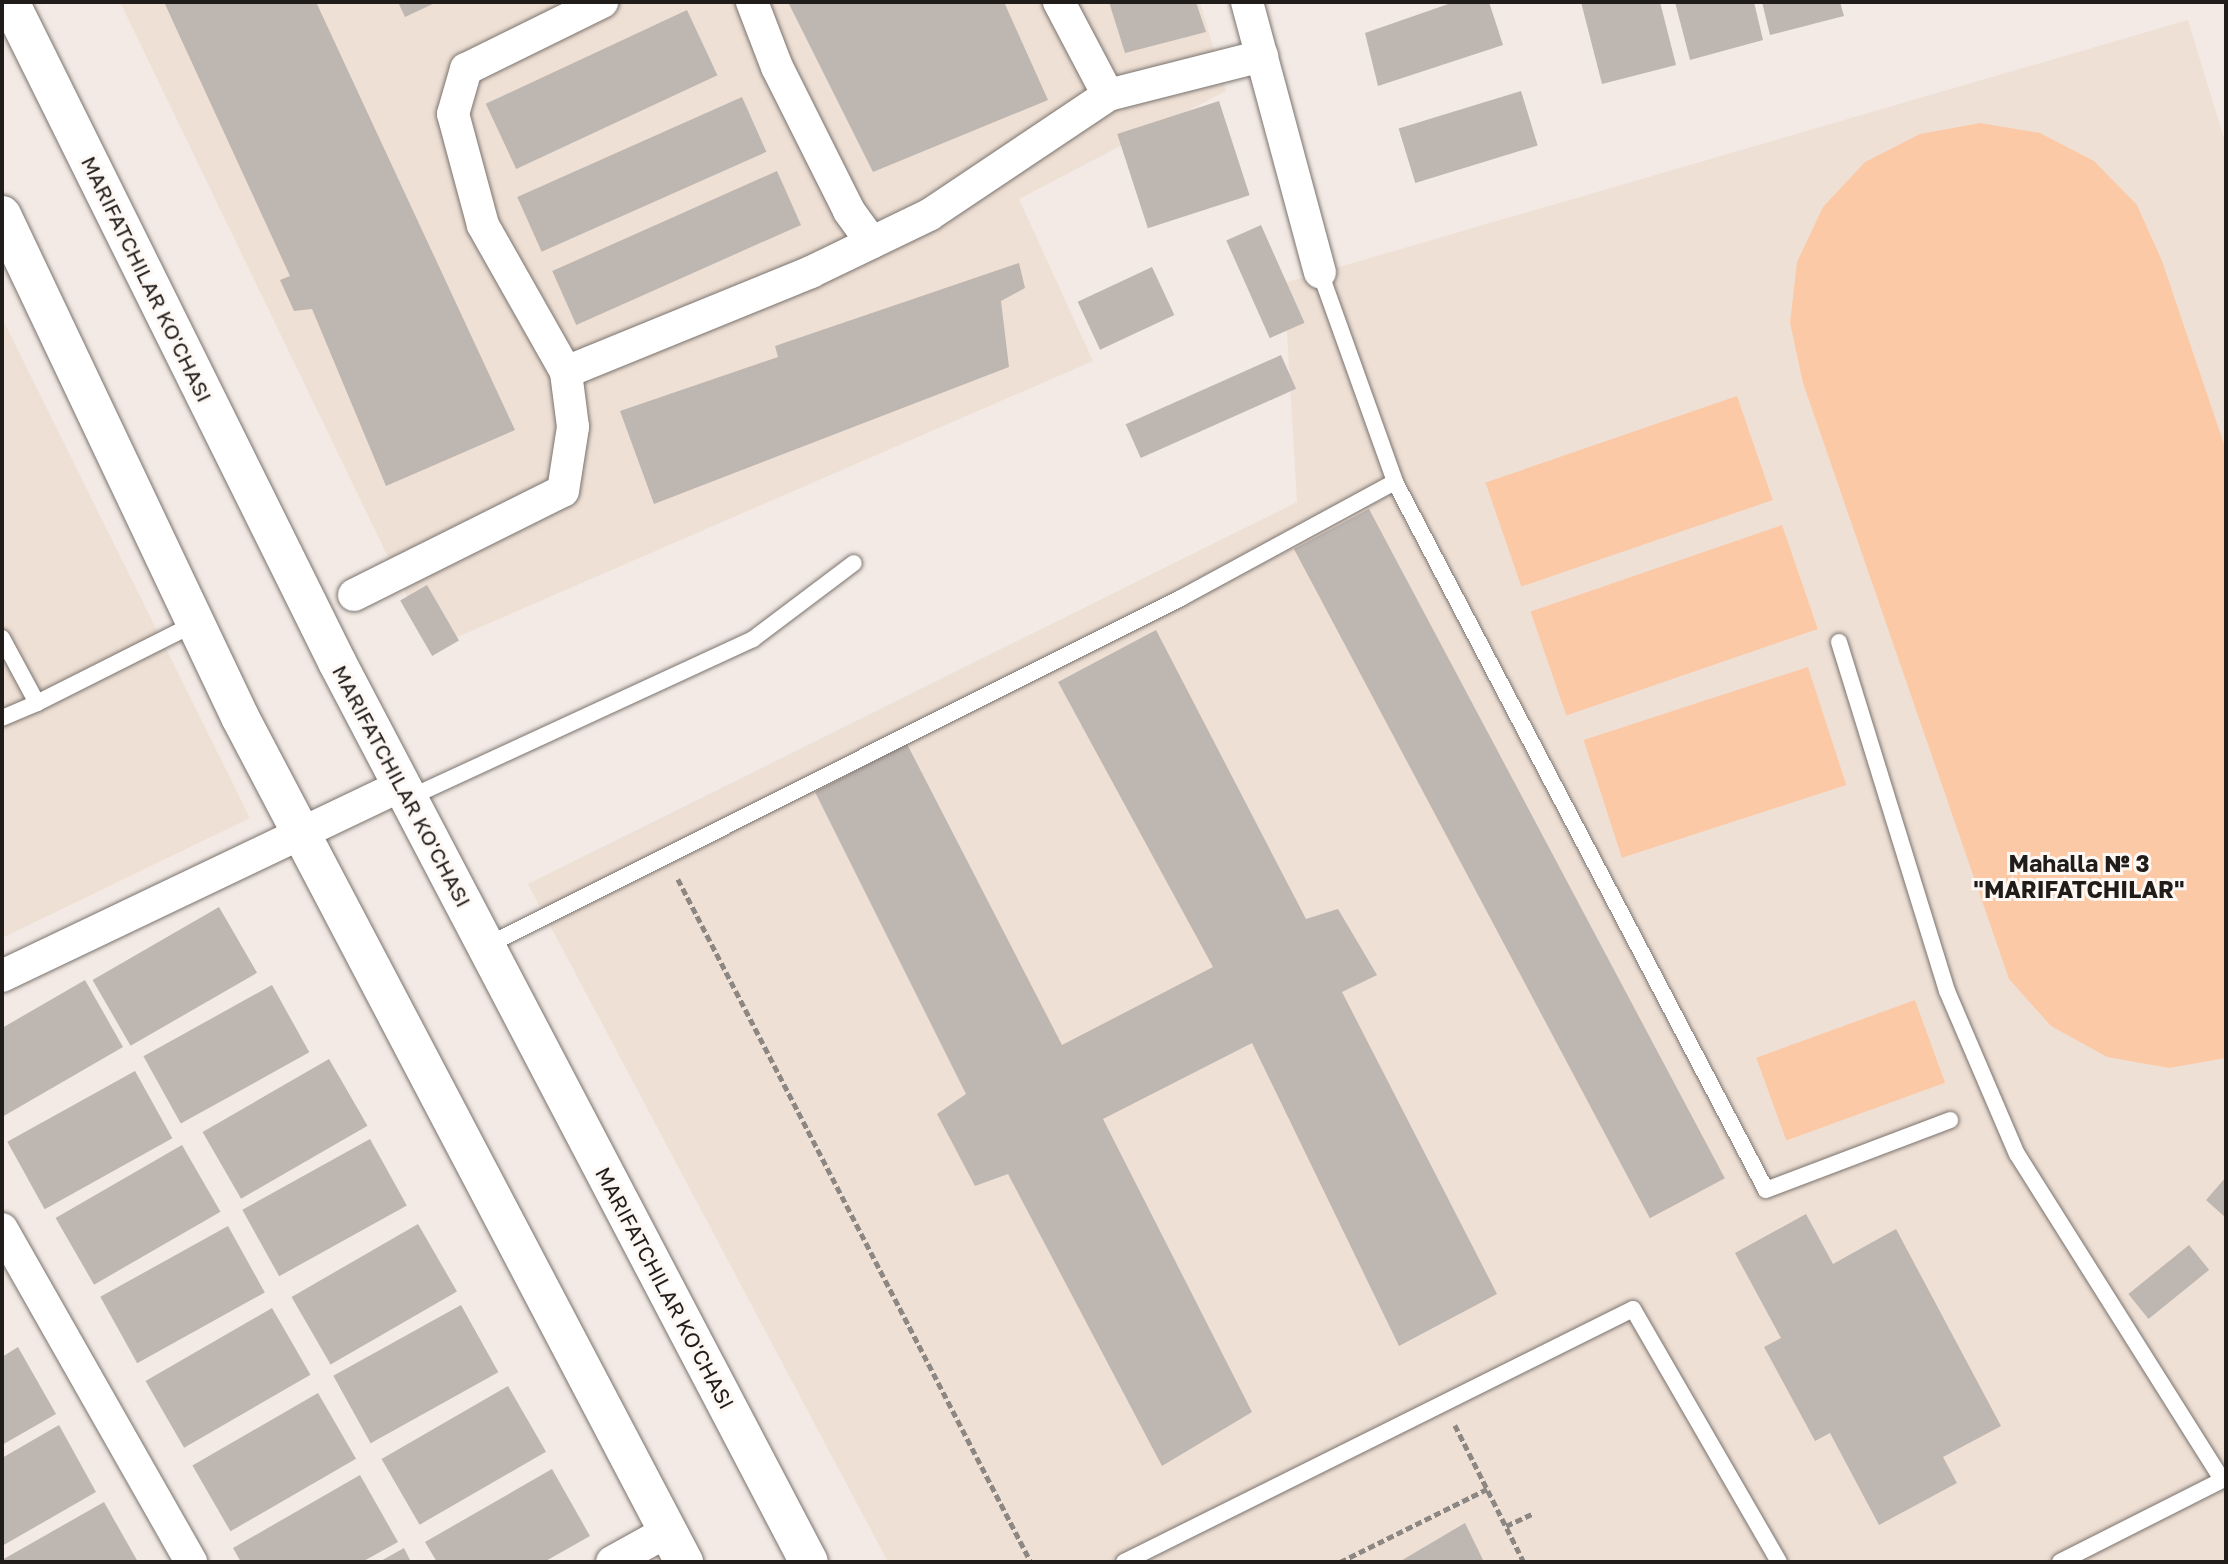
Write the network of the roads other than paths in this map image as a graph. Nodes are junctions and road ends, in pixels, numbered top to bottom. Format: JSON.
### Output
{"nodes":[{"id":1,"x":10,"y":2,"type":"edge"},
{"id":2,"x":603,"y":2,"type":"edge"},
{"id":3,"x":752,"y":2,"type":"edge"},
{"id":4,"x":1059,"y":2,"type":"edge"},
{"id":5,"x":1247,"y":2,"type":"edge"},
{"id":6,"x":1262,"y":56,"type":"junction"},
{"id":7,"x":1108,"y":95,"type":"junction"},
{"id":8,"x":2,"y":215,"type":"edge"},
{"id":9,"x":872,"y":243,"type":"junction"},
{"id":10,"x":1320,"y":272,"type":"joint"},
{"id":11,"x":566,"y":372,"type":"junction"},
{"id":12,"x":1395,"y":482,"type":"junction"},
{"id":13,"x":854,"y":563,"type":"dead end"},
{"id":14,"x":354,"y":595,"type":"dead end"},
{"id":15,"x":196,"y":623,"type":"junction"},
{"id":16,"x":2,"y":638,"type":"edge"},
{"id":17,"x":1839,"y":642,"type":"dead end"},
{"id":18,"x":37,"y":703,"type":"junction"},
{"id":19,"x":2,"y":718,"type":"edge"},
{"id":20,"x":405,"y":792,"type":"junction"},
{"id":21,"x":300,"y":832,"type":"junction"},
{"id":22,"x":486,"y":946,"type":"junction"},
{"id":23,"x":2,"y":976,"type":"edge"},
{"id":24,"x":1950,"y":1121,"type":"dead end"},
{"id":25,"x":2,"y":1229,"type":"edge"},
{"id":26,"x":2224,"y":1478,"type":"edge"},
{"id":27,"x":676,"y":1547,"type":"edge"},
{"id":28,"x":191,"y":1562,"type":"edge"},
{"id":29,"x":612,"y":1562,"type":"edge"},
{"id":30,"x":809,"y":1562,"type":"edge"},
{"id":31,"x":1124,"y":1562,"type":"edge"},
{"id":32,"x":1779,"y":1562,"type":"edge"},
{"id":33,"x":2060,"y":1562,"type":"edge"}],
"edges":[{"from":1,"to":20,"type":"street","name":"MARIFATCHILAR KO'CHASI"},
{"from":2,"to":11,"type":"street"},
{"from":3,"to":9,"type":"street"},
{"from":4,"to":7,"type":"street"},
{"from":5,"to":6,"type":"street"},
{"from":6,"to":7,"type":"street"},
{"from":6,"to":10,"type":"street"},
{"from":7,"to":9,"type":"street"},
{"from":8,"to":15,"type":"street"},
{"from":9,"to":11,"type":"street"},
{"from":10,"to":12,"type":"lane"},
{"from":11,"to":14,"type":"street"},
{"from":12,"to":22,"type":"lane"},
{"from":12,"to":24,"type":"lane"},
{"from":13,"to":20,"type":"lane"},
{"from":15,"to":18,"type":"lane"},
{"from":15,"to":21,"type":"street"},
{"from":16,"to":18,"type":"lane"},
{"from":17,"to":26,"type":"lane"},
{"from":18,"to":19,"type":"lane"},
{"from":20,"to":21,"type":"street"},
{"from":20,"to":22,"type":"street","name":"MARIFATCHILAR KO'CHASI"},
{"from":21,"to":23,"type":"street"},
{"from":21,"to":27,"type":"street"},
{"from":22,"to":30,"type":"street","name":"MARIFATCHILAR KO'CHASI"},
{"from":25,"to":28,"type":"street"},
{"from":26,"to":33,"type":"lane"},
{"from":27,"to":29,"type":"street"},
{"from":31,"to":32,"type":"lane"}]}
